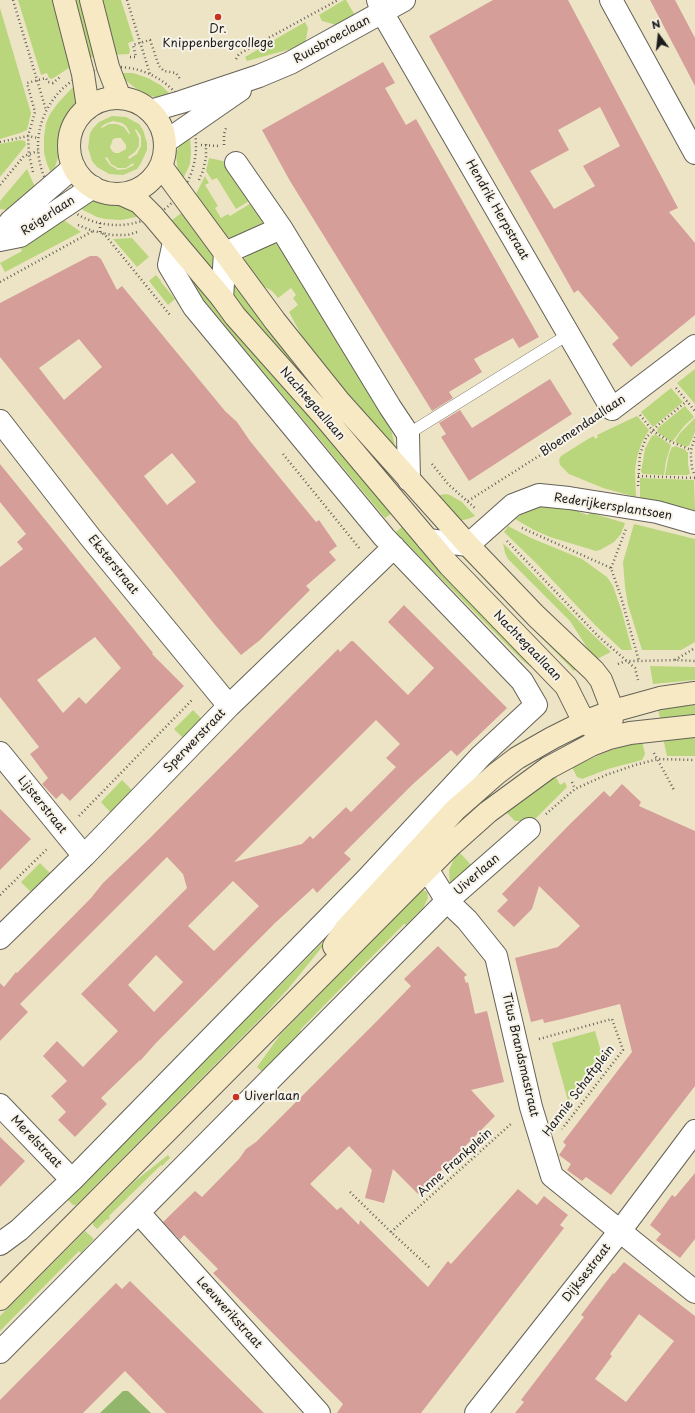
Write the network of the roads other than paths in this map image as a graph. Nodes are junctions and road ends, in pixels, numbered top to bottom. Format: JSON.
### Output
{"nodes":[{"id":1,"x":64,"y":0,"type":"edge"},
{"id":2,"x":91,"y":0,"type":"edge"},
{"id":3,"x":404,"y":0,"type":"edge"},
{"id":4,"x":611,"y":0,"type":"edge"},
{"id":5,"x":380,"y":6,"type":"edge"},
{"id":6,"x":259,"y":76,"type":"junction"},
{"id":7,"x":120,"y":98,"type":"junction"},
{"id":8,"x":88,"y":108,"type":"junction"},
{"id":9,"x":150,"y":111,"type":"junction"},
{"id":10,"x":165,"y":142,"type":"junction"},
{"id":11,"x":695,"y":153,"type":"edge"},
{"id":12,"x":230,"y":155,"type":"road end"},
{"id":13,"x":161,"y":166,"type":"junction"},
{"id":14,"x":74,"y":167,"type":"junction"},
{"id":15,"x":93,"y":187,"type":"junction"},
{"id":16,"x":121,"y":194,"type":"junction"},
{"id":17,"x":281,"y":228,"type":"junction"},
{"id":18,"x":0,"y":235,"type":"edge"},
{"id":19,"x":0,"y":240,"type":"edge"},
{"id":20,"x":174,"y":242,"type":"junction"},
{"id":21,"x":225,"y":253,"type":"junction"},
{"id":22,"x":222,"y":298,"type":"junction"},
{"id":23,"x":569,"y":334,"type":"junction"},
{"id":24,"x":695,"y":346,"type":"edge"},
{"id":25,"x":619,"y":404,"type":"joint"},
{"id":26,"x":0,"y":421,"type":"edge"},
{"id":27,"x":408,"y":434,"type":"junction"},
{"id":28,"x":409,"y":480,"type":"junction"},
{"id":29,"x":695,"y":523,"type":"edge"},
{"id":30,"x":428,"y":540,"type":"junction"},
{"id":31,"x":468,"y":545,"type":"junction"},
{"id":32,"x":394,"y":547,"type":"junction"},
{"id":33,"x":695,"y":693,"type":"edge"},
{"id":34,"x":229,"y":706,"type":"junction"},
{"id":35,"x":613,"y":711,"type":"junction"},
{"id":36,"x":584,"y":722,"type":"junction"},
{"id":37,"x":695,"y":726,"type":"edge"},
{"id":38,"x":609,"y":738,"type":"junction"},
{"id":39,"x":0,"y":753,"type":"edge"},
{"id":40,"x":481,"y":756,"type":"junction"},
{"id":41,"x":517,"y":758,"type":"junction"},
{"id":42,"x":529,"y":829,"type":"road end"},
{"id":43,"x":84,"y":856,"type":"junction"},
{"id":44,"x":427,"y":869,"type":"junction"},
{"id":45,"x":447,"y":900,"type":"junction"},
{"id":46,"x":0,"y":938,"type":"edge"},
{"id":47,"x":303,"y":992,"type":"junction"},
{"id":48,"x":0,"y":1105,"type":"edge"},
{"id":49,"x":695,"y":1131,"type":"edge"},
{"id":50,"x":72,"y":1180,"type":"junction"},
{"id":51,"x":139,"y":1213,"type":"junction"},
{"id":52,"x":620,"y":1231,"type":"junction"},
{"id":53,"x":0,"y":1244,"type":"edge"},
{"id":54,"x":695,"y":1292,"type":"edge"},
{"id":55,"x":0,"y":1298,"type":"edge"},
{"id":56,"x":0,"y":1352,"type":"edge"},
{"id":57,"x":319,"y":1413,"type":"edge"},
{"id":58,"x":476,"y":1413,"type":"edge"}],
"edges":[{"from":1,"to":8,"type":"street"},
{"from":2,"to":7,"type":"street"},
{"from":3,"to":5,"type":"street","name":"Ruusbroeclaan"},
{"from":4,"to":11,"type":"street"},
{"from":5,"to":6,"type":"street","name":"Ruusbroeclaan"},
{"from":5,"to":23,"type":"street","name":"Hendrik Herpstraat"},
{"from":6,"to":9,"type":"street","name":"Ruusbroeclaan"},
{"from":6,"to":10,"type":"street","name":"Ruusbroeclaan"},
{"from":7,"to":8,"type":"street"},
{"from":7,"to":9,"type":"street"},
{"from":8,"to":14,"type":"street"},
{"from":9,"to":10,"type":"street"},
{"from":10,"to":13,"type":"street"},
{"from":12,"to":17,"type":"street"},
{"from":13,"to":16,"type":"street"},
{"from":13,"to":21,"type":"street","name":"Nachtegaallaan"},
{"from":14,"to":15,"type":"street"},
{"from":14,"to":18,"type":"street","name":"Reigerlaan"},
{"from":15,"to":16,"type":"street"},
{"from":15,"to":19,"type":"street","name":"Reigerlaan"},
{"from":16,"to":20,"type":"street","name":"Nachtegaallaan"},
{"from":17,"to":21,"type":"street"},
{"from":17,"to":27,"type":"street"},
{"from":20,"to":22,"type":"street","name":"Nachtegaallaan"},
{"from":20,"to":32,"type":"street"},
{"from":21,"to":22,"type":"street"},
{"from":21,"to":28,"type":"street","name":"Nachtegaallaan"},
{"from":22,"to":30,"type":"street","name":"Nachtegaallaan"},
{"from":23,"to":25,"type":"street","name":"Hendrik Herpstraat"},
{"from":23,"to":27,"type":"lane"},
{"from":24,"to":25,"type":"street","name":"Bloemendaallaan"},
{"from":26,"to":34,"type":"street","name":"Eksterstraat"},
{"from":27,"to":28,"type":"street"},
{"from":28,"to":31,"type":"street","name":"Nachtegaallaan"},
{"from":29,"to":31,"type":"street","name":"Rederijkersplantsoen"},
{"from":30,"to":31,"type":"street"},
{"from":30,"to":36,"type":"street","name":"Nachtegaallaan"},
{"from":31,"to":35,"type":"street","name":"Nachtegaallaan"},
{"from":32,"to":34,"type":"street","name":"Sperwerstraat"},
{"from":32,"to":40,"type":"street"},
{"from":33,"to":35,"type":"street"},
{"from":34,"to":43,"type":"street","name":"Sperwerstraat"},
{"from":35,"to":36,"type":"street"},
{"from":35,"to":38,"type":"street","name":"Nachtegaallaan"},
{"from":36,"to":38,"type":"street"},
{"from":36,"to":41,"type":"street"},
{"from":37,"to":38,"type":"street"},
{"from":38,"to":44,"type":"street"},
{"from":39,"to":43,"type":"street","name":"Lijsterstraat"},
{"from":40,"to":41,"type":"street"},
{"from":40,"to":50,"type":"street"},
{"from":41,"to":47,"type":"street"},
{"from":42,"to":45,"type":"street","name":"Uiverlaan"},
{"from":43,"to":46,"type":"street","name":"Sperwerstraat"},
{"from":44,"to":45,"type":"street","name":"Titus Brandsmastraat"},
{"from":44,"to":47,"type":"street"},
{"from":45,"to":51,"type":"street","name":"Uiverlaan"},
{"from":45,"to":52,"type":"street","name":"Titus Brandsmastraat"},
{"from":47,"to":55,"type":"street"},
{"from":48,"to":50,"type":"street","name":"Merelstraat"},
{"from":49,"to":52,"type":"street","name":"Dijksestraat"},
{"from":50,"to":53,"type":"street"},
{"from":51,"to":56,"type":"street","name":"Uiverlaan"},
{"from":51,"to":57,"type":"street","name":"Leeuwerikstraat"},
{"from":52,"to":54,"type":"street","name":"Titus Brandsmastraat"},
{"from":52,"to":58,"type":"street","name":"Dijksestraat"}]}
